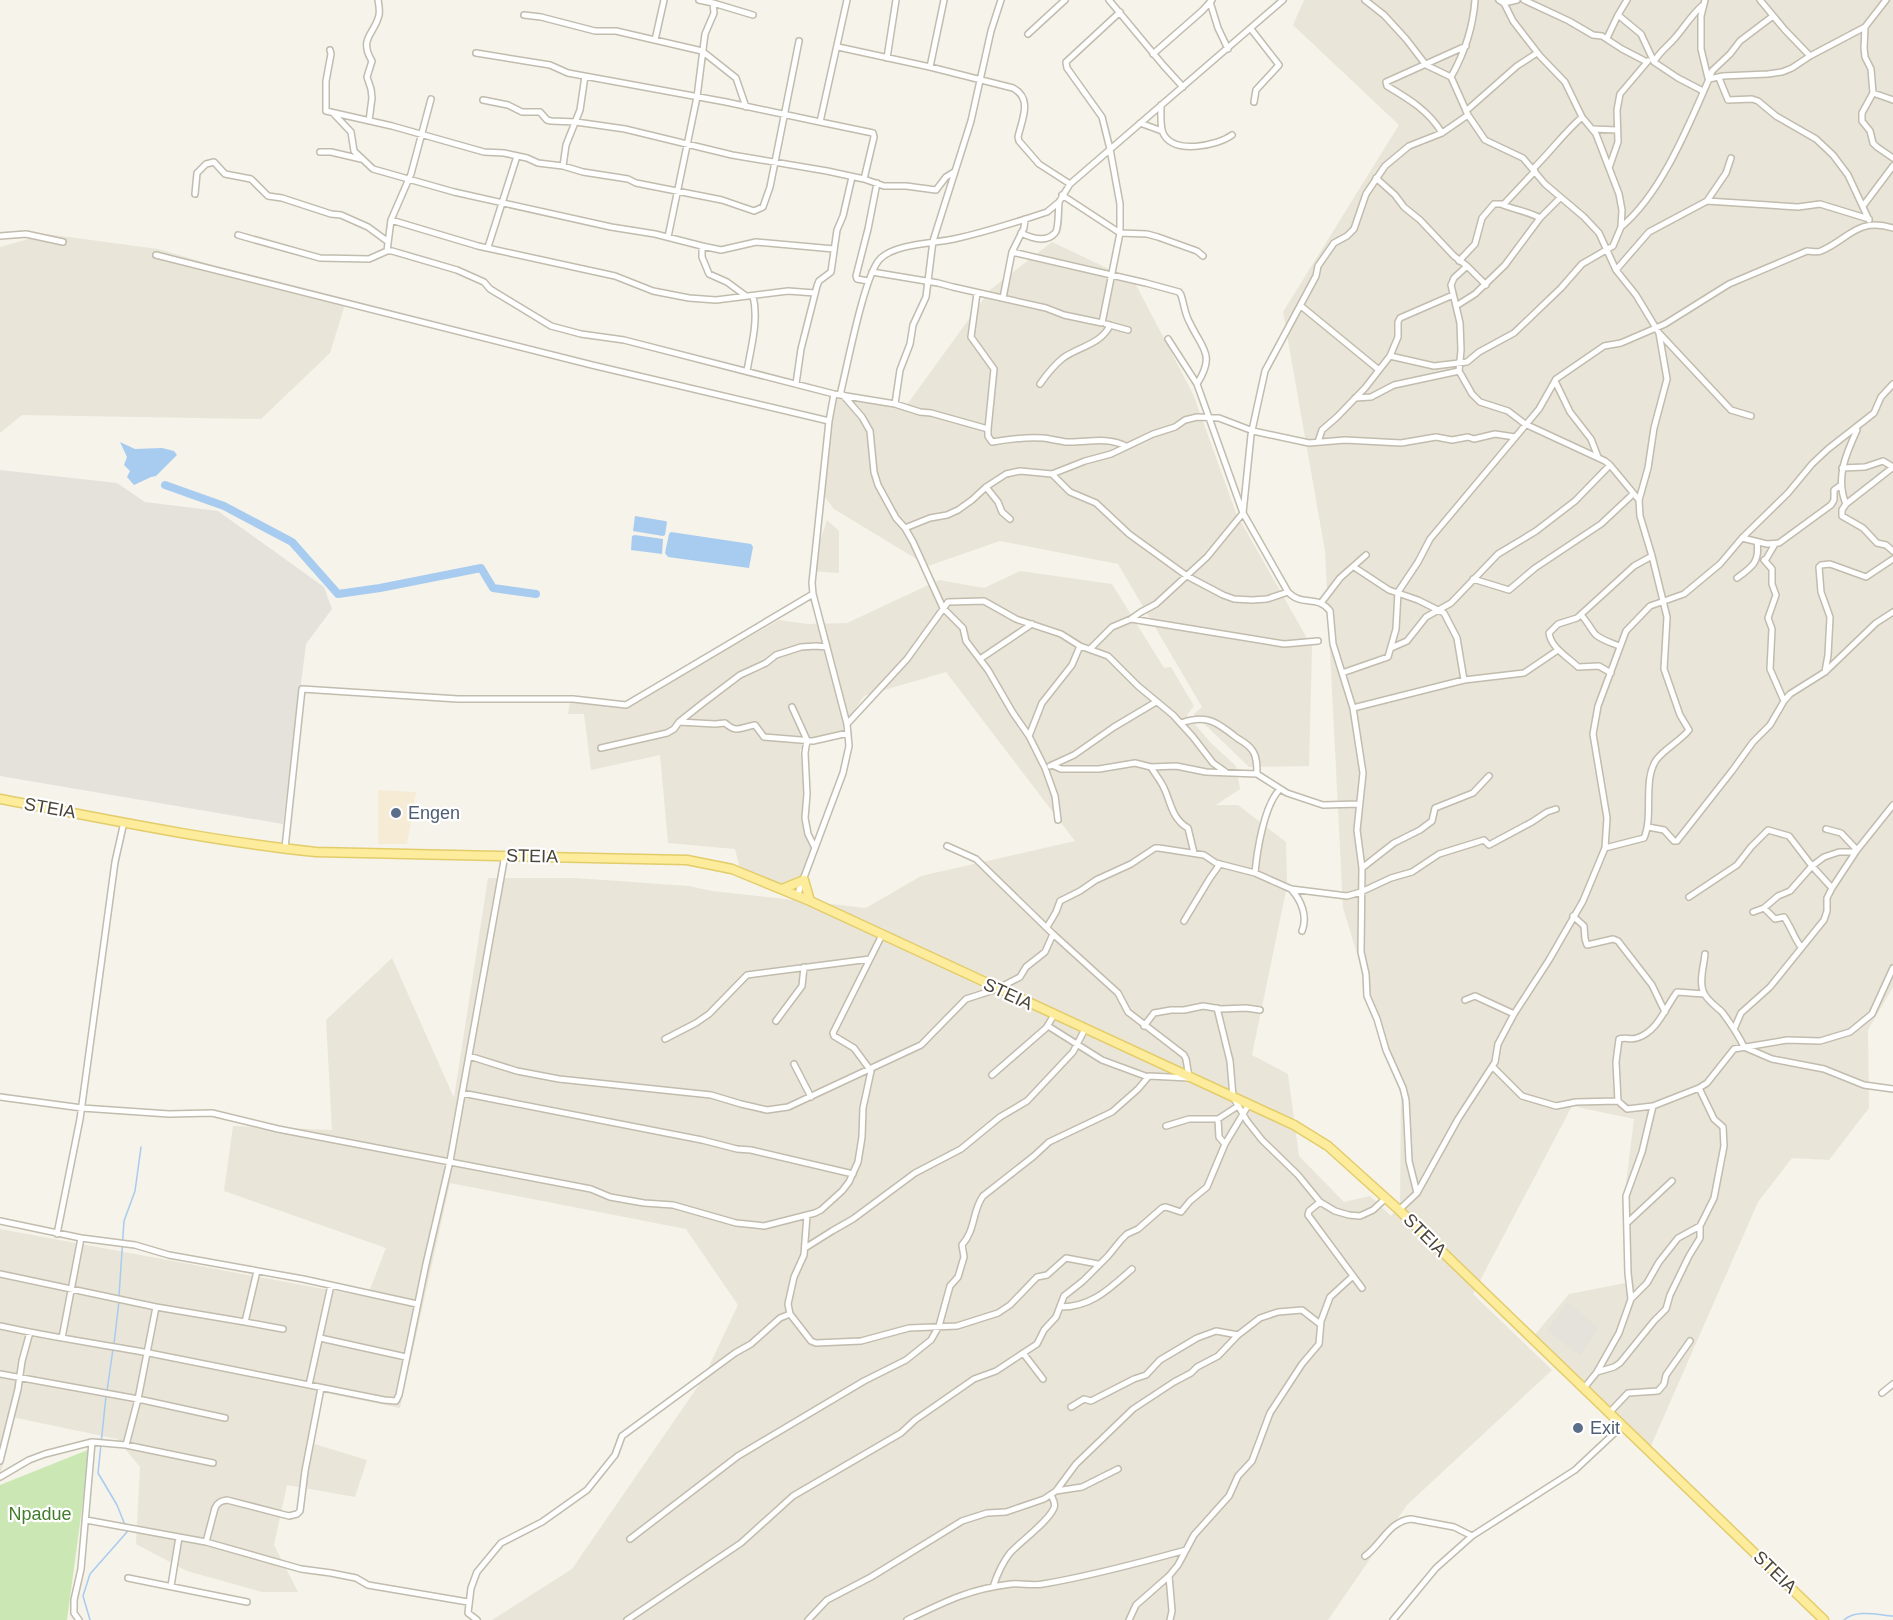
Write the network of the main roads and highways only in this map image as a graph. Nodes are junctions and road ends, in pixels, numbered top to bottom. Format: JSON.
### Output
{"nodes":[{"id":1,"x":0,"y":799,"type":"edge"},
{"id":2,"x":782,"y":889,"type":"junction"},
{"id":3,"x":810,"y":901,"type":"junction"},
{"id":4,"x":1824,"y":1620,"type":"edge"}],
"edges":[{"from":1,"to":2,"type":"main road","name":"STEIA"},
{"from":2,"to":3,"type":"main road","name":"STEIA"},
{"from":2,"to":3,"type":"main road"},
{"from":3,"to":4,"type":"main road","name":"STEIA"}]}
